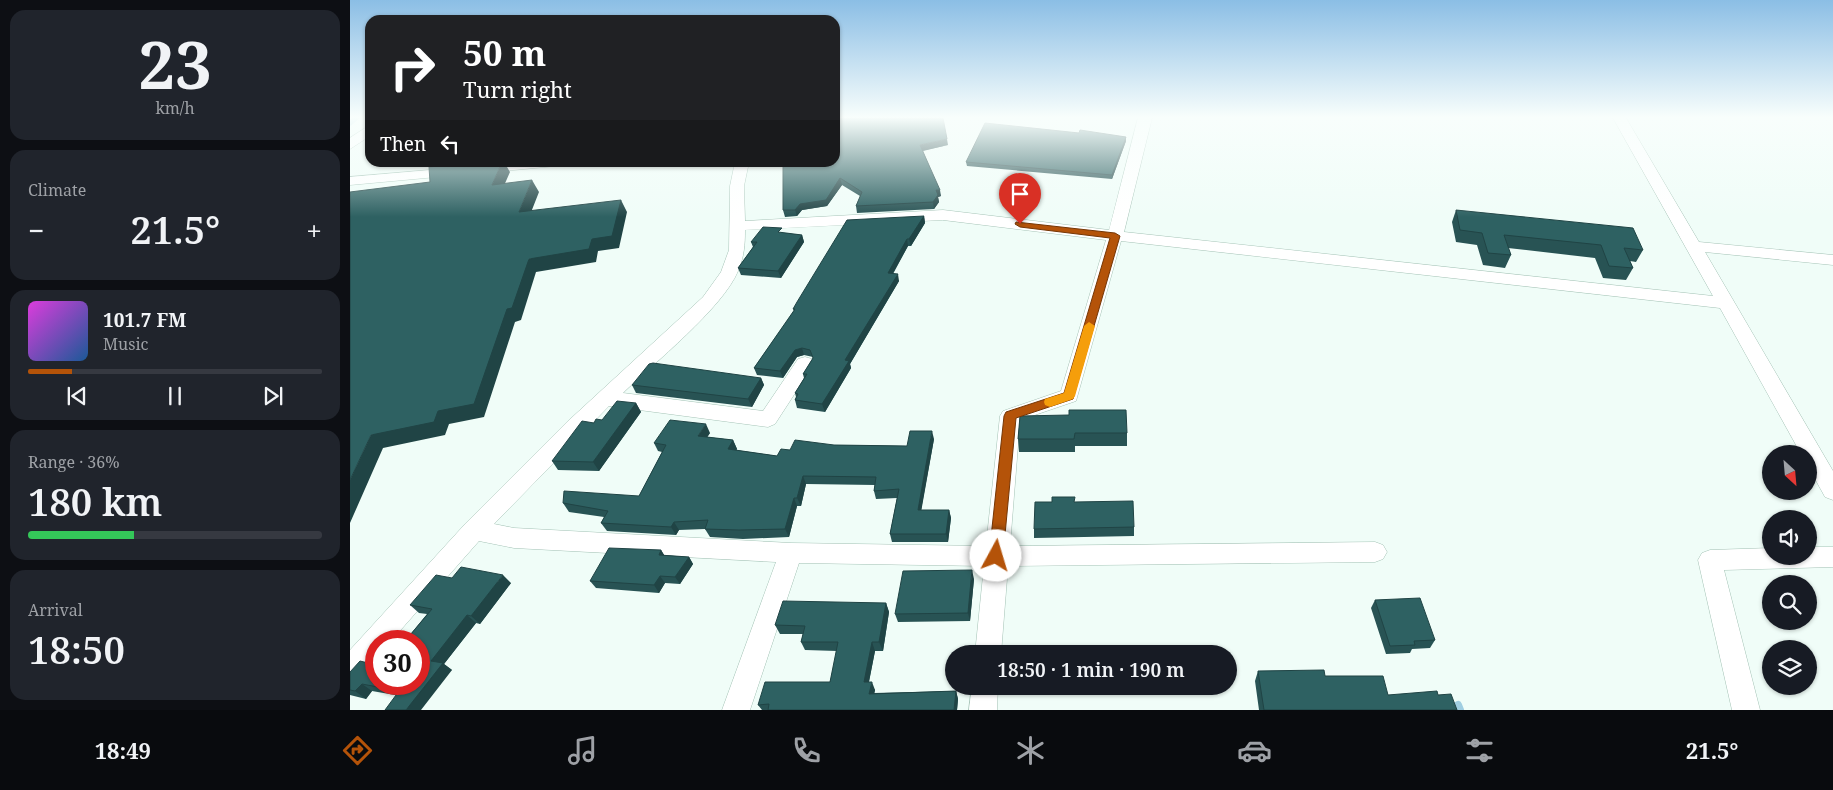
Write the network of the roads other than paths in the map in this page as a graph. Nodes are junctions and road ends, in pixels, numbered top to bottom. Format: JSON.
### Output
{"nodes":[{"id":1,"x":1137,"y":151,"type":"edge"},
{"id":2,"x":1639,"y":151,"type":"edge"},
{"id":3,"x":502,"y":167,"type":"edge"},
{"id":4,"x":741,"y":167,"type":"edge"},
{"id":5,"x":350,"y":181,"type":"edge"},
{"id":6,"x":738,"y":226,"type":"junction"},
{"id":7,"x":1115,"y":236,"type":"junction"},
{"id":8,"x":1694,"y":246,"type":"junction"},
{"id":9,"x":1833,"y":260,"type":"edge"},
{"id":10,"x":1725,"y":303,"type":"junction"},
{"id":11,"x":805,"y":364,"type":"dead end"},
{"id":12,"x":604,"y":398,"type":"junction"},
{"id":13,"x":1833,"y":491,"type":"edge"},
{"id":14,"x":474,"y":530,"type":"junction"},
{"id":15,"x":1375,"y":552,"type":"dead end"},
{"id":16,"x":791,"y":553,"type":"junction"},
{"id":17,"x":996,"y":556,"type":"junction"},
{"id":18,"x":1833,"y":557,"type":"edge"},
{"id":19,"x":989,"y":645,"type":"edge"},
{"id":20,"x":350,"y":669,"type":"edge"},
{"id":21,"x":984,"y":695,"type":"edge"},
{"id":22,"x":736,"y":710,"type":"edge"},
{"id":23,"x":983,"y":710,"type":"edge"},
{"id":24,"x":1746,"y":710,"type":"edge"}],
"edges":[{"from":1,"to":7,"type":"street"},
{"from":2,"to":8,"type":"street"},
{"from":3,"to":5,"type":"street"},
{"from":4,"to":6,"type":"street"},
{"from":6,"to":7,"type":"street"},
{"from":6,"to":12,"type":"street"},
{"from":7,"to":10,"type":"street"},
{"from":7,"to":17,"type":"street"},
{"from":8,"to":9,"type":"street"},
{"from":8,"to":10,"type":"street"},
{"from":10,"to":13,"type":"street"},
{"from":11,"to":12,"type":"street"},
{"from":12,"to":14,"type":"street"},
{"from":14,"to":16,"type":"street"},
{"from":14,"to":20,"type":"street"},
{"from":15,"to":17,"type":"street"},
{"from":16,"to":17,"type":"street"},
{"from":16,"to":22,"type":"street"},
{"from":17,"to":19,"type":"street"},
{"from":18,"to":24,"type":"street"},
{"from":21,"to":23,"type":"street"}]}
